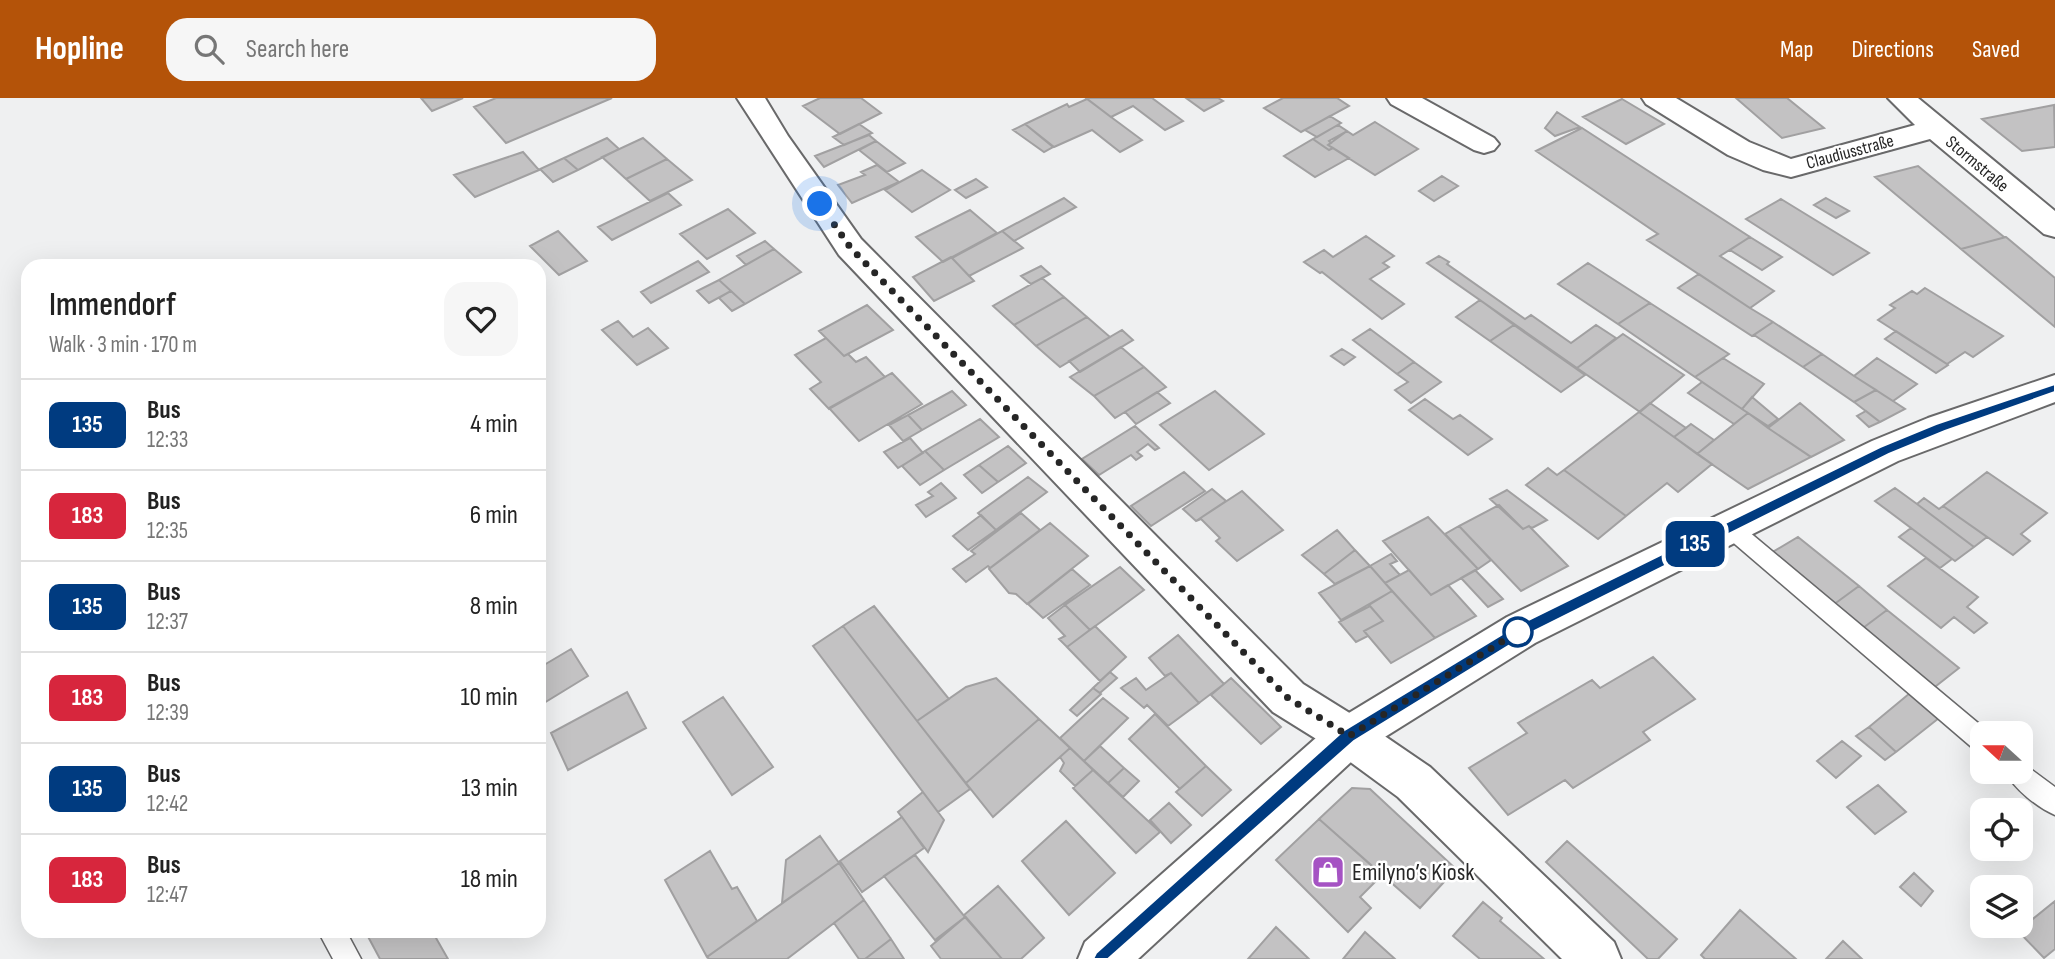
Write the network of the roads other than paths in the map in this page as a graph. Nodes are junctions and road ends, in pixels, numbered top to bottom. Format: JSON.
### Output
{"nodes":[{"id":1,"x":751,"y":98,"type":"edge"},
{"id":2,"x":1401,"y":98,"type":"edge"},
{"id":3,"x":1656,"y":98,"type":"edge"},
{"id":4,"x":1902,"y":98,"type":"edge"},
{"id":5,"x":1935,"y":129,"type":"junction"},
{"id":6,"x":1484,"y":144,"type":"dead end"},
{"id":7,"x":2055,"y":194,"type":"edge"},
{"id":8,"x":2024,"y":203,"type":"junction"},
{"id":9,"x":2055,"y":227,"type":"edge"},
{"id":10,"x":2055,"y":388,"type":"edge"},
{"id":11,"x":1729,"y":527,"type":"junction"},
{"id":12,"x":1970,"y":731,"type":"edge"},
{"id":13,"x":1349,"y":736,"type":"junction"},
{"id":14,"x":2032,"y":784,"type":"edge"},
{"id":15,"x":2055,"y":803,"type":"edge"},
{"id":16,"x":335,"y":938,"type":"edge"},
{"id":17,"x":348,"y":959,"type":"edge"},
{"id":18,"x":1102,"y":959,"type":"edge"},
{"id":19,"x":1597,"y":959,"type":"edge"}],
"edges":[{"from":1,"to":13,"type":"street"},
{"from":2,"to":6,"type":"street"},
{"from":3,"to":5,"type":"street","name":"Claudiusstraße"},
{"from":4,"to":5,"type":"street","name":"Stormstraße"},
{"from":5,"to":8,"type":"street","name":"Stormstraße"},
{"from":7,"to":8,"type":"street"},
{"from":8,"to":9,"type":"street","name":"Stormstraße"},
{"from":10,"to":11,"type":"street"},
{"from":11,"to":12,"type":"lane"},
{"from":11,"to":13,"type":"street"},
{"from":13,"to":18,"type":"street"},
{"from":13,"to":19,"type":"street"},
{"from":14,"to":15,"type":"lane"},
{"from":16,"to":17,"type":"lane"}]}
